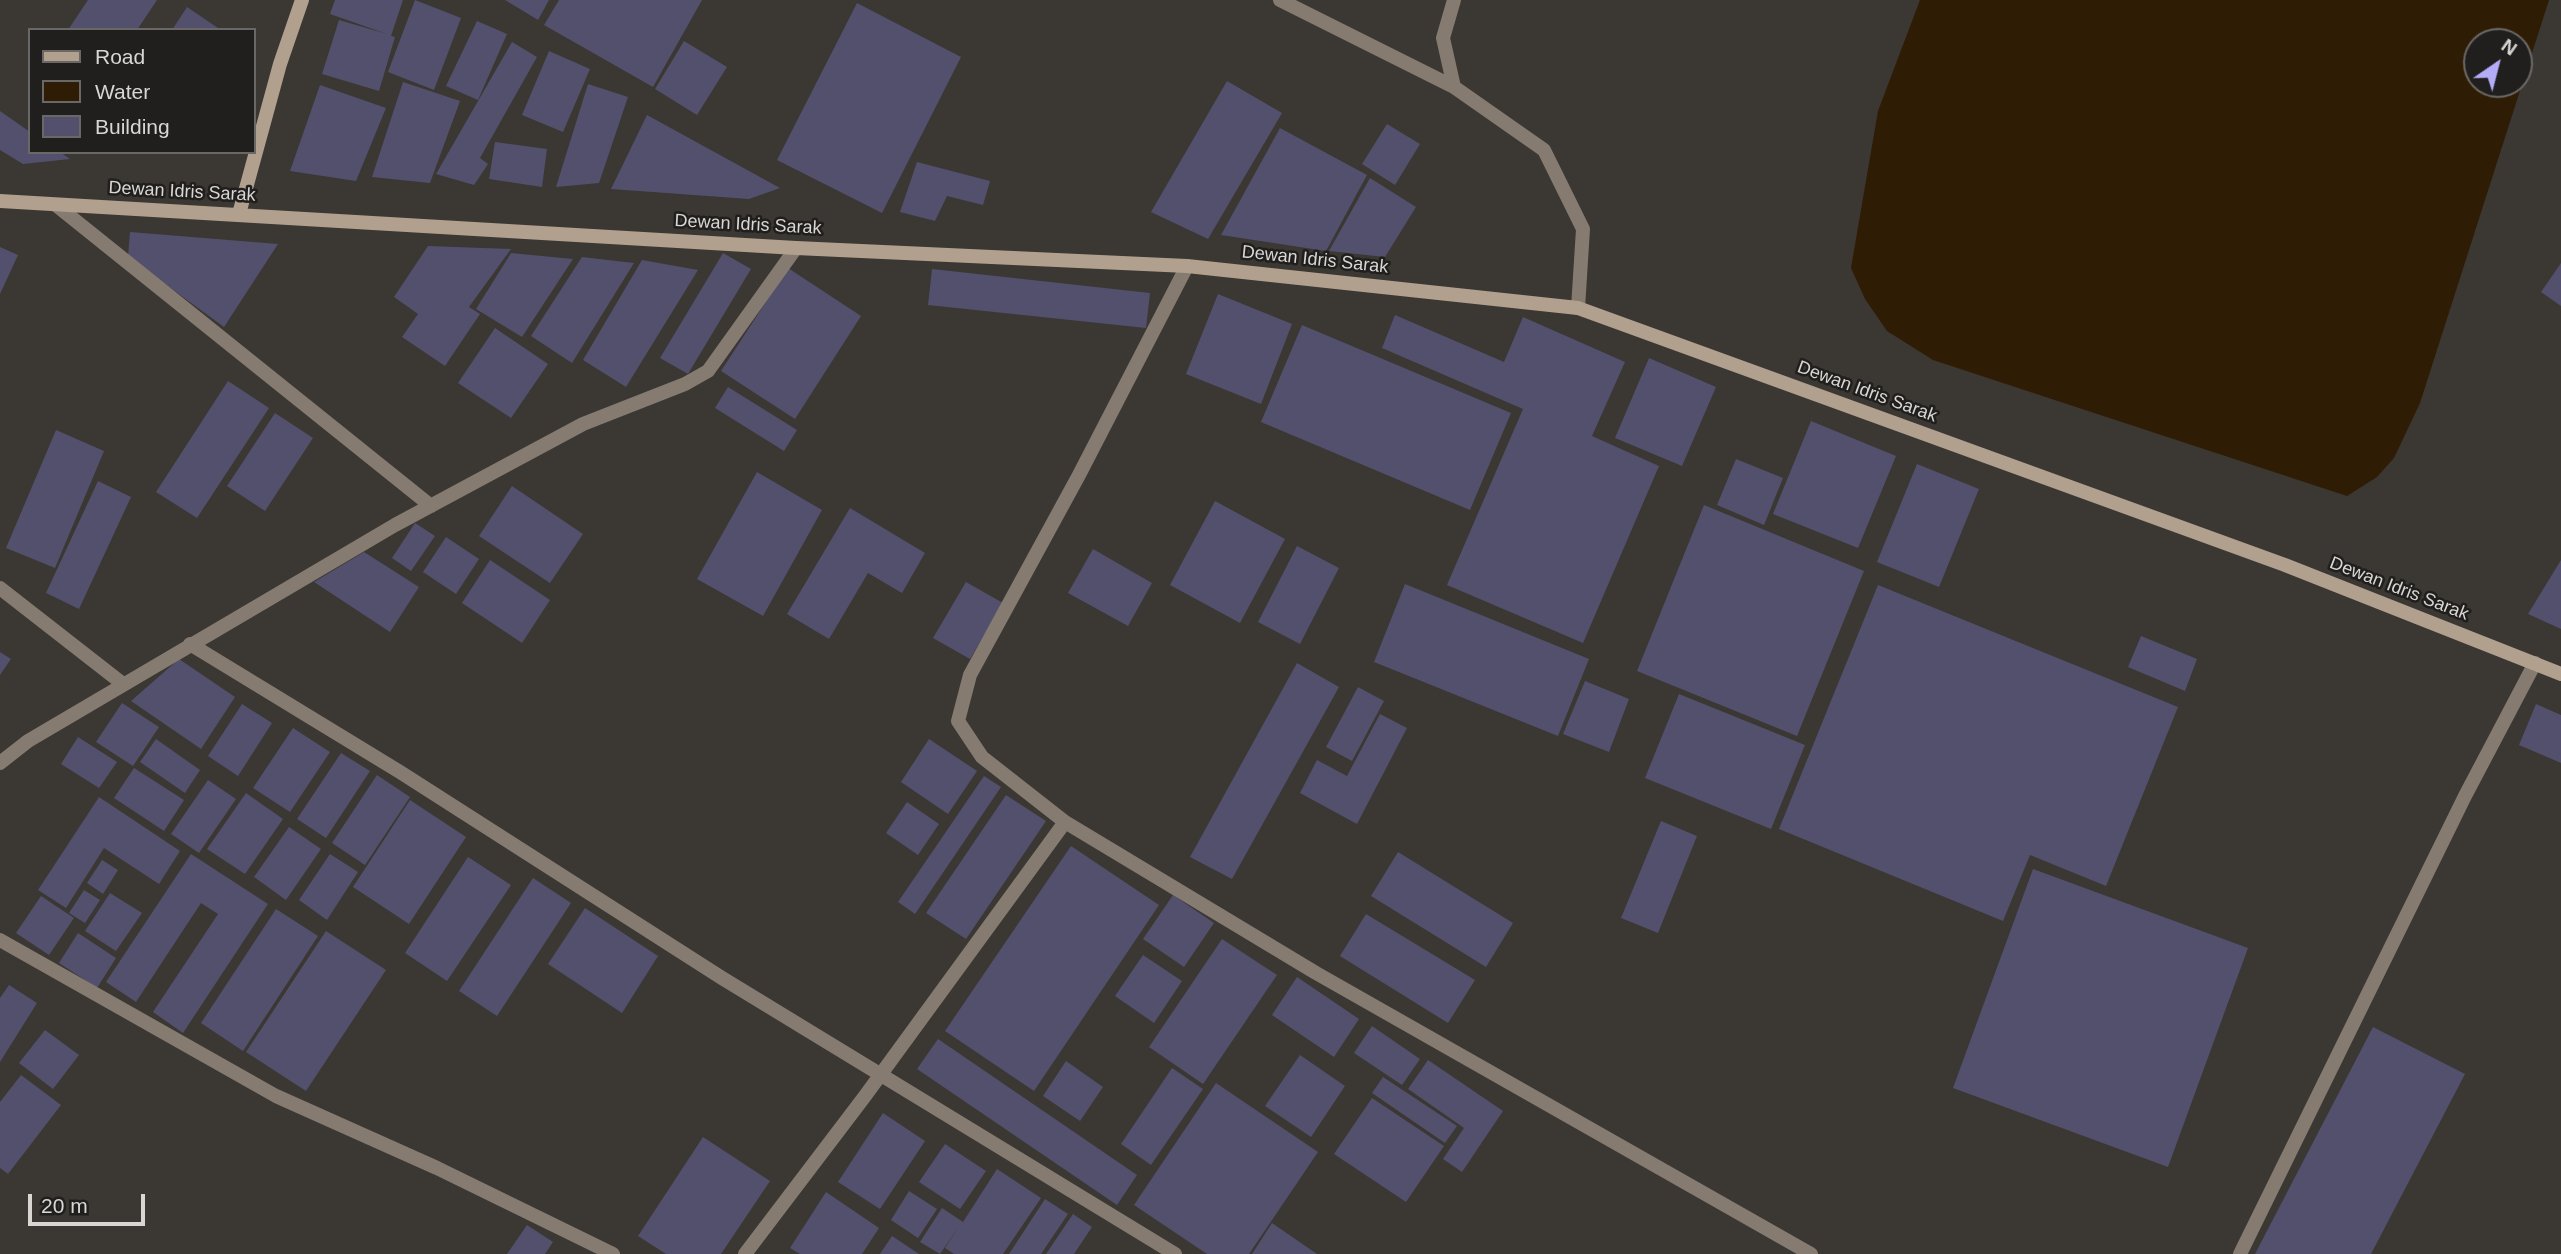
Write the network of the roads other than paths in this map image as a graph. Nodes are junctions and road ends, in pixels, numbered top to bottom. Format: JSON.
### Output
{"nodes":[{"id":1,"x":302,"y":0,"type":"edge"},
{"id":2,"x":1280,"y":0,"type":"edge"},
{"id":3,"x":1454,"y":0,"type":"edge"},
{"id":4,"x":1454,"y":87,"type":"junction"},
{"id":5,"x":256,"y":152,"type":"edge"},
{"id":6,"x":255,"y":154,"type":"edge"},
{"id":7,"x":0,"y":201,"type":"edge"},
{"id":8,"x":56,"y":205,"type":"junction"},
{"id":9,"x":239,"y":214,"type":"junction"},
{"id":10,"x":796,"y":248,"type":"junction"},
{"id":11,"x":1187,"y":266,"type":"junction"},
{"id":12,"x":1578,"y":307,"type":"junction"},
{"id":13,"x":431,"y":506,"type":"junction"},
{"id":14,"x":0,"y":588,"type":"edge"},
{"id":15,"x":190,"y":644,"type":"junction"},
{"id":16,"x":2535,"y":663,"type":"junction"},
{"id":17,"x":2561,"y":674,"type":"edge"},
{"id":18,"x":124,"y":684,"type":"junction"},
{"id":19,"x":0,"y":763,"type":"edge"},
{"id":20,"x":1065,"y":822,"type":"junction"},
{"id":21,"x":0,"y":940,"type":"edge"},
{"id":22,"x":880,"y":1075,"type":"junction"},
{"id":23,"x":613,"y":1254,"type":"edge"},
{"id":24,"x":745,"y":1254,"type":"edge"},
{"id":25,"x":1175,"y":1254,"type":"edge"},
{"id":26,"x":1811,"y":1254,"type":"edge"},
{"id":27,"x":2240,"y":1254,"type":"edge"}],
"edges":[{"from":1,"to":5,"type":"main road"},
{"from":2,"to":4,"type":"street"},
{"from":3,"to":4,"type":"street"},
{"from":4,"to":12,"type":"street"},
{"from":6,"to":9,"type":"main road"},
{"from":7,"to":8,"type":"main road","name":"Dewan Idris Sarak"},
{"from":8,"to":9,"type":"main road","name":"Dewan Idris Sarak"},
{"from":8,"to":13,"type":"street"},
{"from":9,"to":10,"type":"main road","name":"Dewan Idris Sarak"},
{"from":10,"to":11,"type":"main road","name":"Dewan Idris Sarak"},
{"from":10,"to":13,"type":"street"},
{"from":11,"to":12,"type":"main road","name":"Dewan Idris Sarak"},
{"from":11,"to":20,"type":"street"},
{"from":12,"to":16,"type":"main road","name":"Dewan Idris Sarak"},
{"from":13,"to":15,"type":"street"},
{"from":14,"to":18,"type":"street"},
{"from":15,"to":18,"type":"street"},
{"from":15,"to":22,"type":"street"},
{"from":16,"to":17,"type":"main road","name":"Dewan Idris Sarak"},
{"from":16,"to":27,"type":"street"},
{"from":18,"to":19,"type":"street"},
{"from":20,"to":22,"type":"street"},
{"from":20,"to":26,"type":"street"},
{"from":21,"to":23,"type":"street"},
{"from":22,"to":24,"type":"street"},
{"from":22,"to":25,"type":"street"}]}
